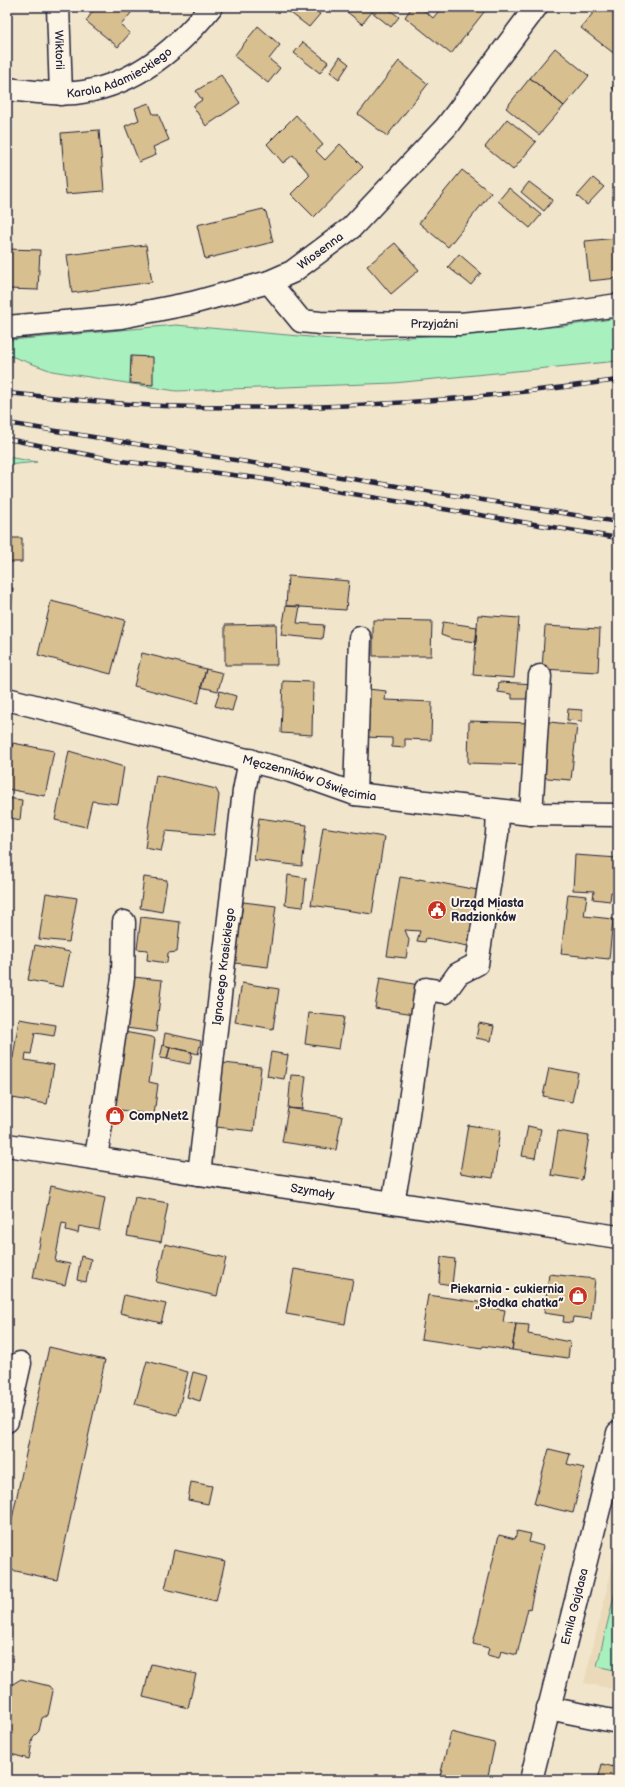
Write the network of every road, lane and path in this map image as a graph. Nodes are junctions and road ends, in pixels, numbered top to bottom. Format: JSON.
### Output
{"nodes":[{"id":1,"x":58,"y":7,"type":"edge"},
{"id":2,"x":211,"y":7,"type":"edge"},
{"id":3,"x":536,"y":7,"type":"edge"},
{"id":4,"x":7,"y":89,"type":"edge"},
{"id":5,"x":61,"y":94,"type":"junction"},
{"id":6,"x":269,"y":282,"type":"junction"},
{"id":7,"x":618,"y":306,"type":"edge"},
{"id":8,"x":7,"y":327,"type":"edge"},
{"id":9,"x":360,"y":638,"type":"dead end"},
{"id":10,"x":540,"y":676,"type":"dead end"},
{"id":11,"x":7,"y":699,"type":"edge"},
{"id":12,"x":250,"y":760,"type":"junction"},
{"id":13,"x":355,"y":794,"type":"junction"},
{"id":14,"x":498,"y":811,"type":"junction"},
{"id":15,"x":531,"y":814,"type":"junction"},
{"id":16,"x":618,"y":816,"type":"edge"},
{"id":17,"x":124,"y":922,"type":"dead end"},
{"id":18,"x":7,"y":1145,"type":"edge"},
{"id":19,"x":96,"y":1158,"type":"junction"},
{"id":20,"x":199,"y":1174,"type":"junction"},
{"id":21,"x":393,"y":1202,"type":"junction"},
{"id":22,"x":618,"y":1237,"type":"edge"},
{"id":23,"x":20,"y":1363,"type":"dead end"},
{"id":24,"x":7,"y":1421,"type":"edge"},
{"id":25,"x":618,"y":1433,"type":"edge"},
{"id":26,"x":548,"y":1708,"type":"junction"},
{"id":27,"x":618,"y":1722,"type":"edge"},
{"id":28,"x":531,"y":1780,"type":"edge"}],
"edges":[{"from":1,"to":5,"type":"street","name":"Wiktorii"},
{"from":2,"to":5,"type":"street","name":"Karola Adamieckiego"},
{"from":3,"to":6,"type":"street","name":"Wiosenna"},
{"from":4,"to":5,"type":"street","name":"Karola Adamieckiego"},
{"from":6,"to":7,"type":"street","name":"Przyjaźni"},
{"from":6,"to":8,"type":"street","name":"Wiosenna"},
{"from":9,"to":13,"type":"street"},
{"from":10,"to":15,"type":"street"},
{"from":11,"to":12,"type":"street","name":"Męczenników Oświęcimia"},
{"from":12,"to":13,"type":"street","name":"Męczenników Oświęcimia"},
{"from":12,"to":20,"type":"street","name":"Ignacego Krasickiego"},
{"from":13,"to":14,"type":"street","name":"Męczenników Oświęcimia"},
{"from":14,"to":15,"type":"street","name":"Męczenników Oświęcimia"},
{"from":14,"to":21,"type":"street"},
{"from":15,"to":16,"type":"street","name":"Męczenników Oświęcimia"},
{"from":17,"to":19,"type":"street"},
{"from":18,"to":19,"type":"street","name":"Szymały"},
{"from":19,"to":20,"type":"street","name":"Szymały"},
{"from":20,"to":21,"type":"street","name":"Szymały"},
{"from":21,"to":22,"type":"street","name":"Szymały"},
{"from":23,"to":24,"type":"street"},
{"from":25,"to":26,"type":"street","name":"Emila Gajdasa"},
{"from":26,"to":27,"type":"street"},
{"from":26,"to":28,"type":"street","name":"Emila Gajdasa"}]}
